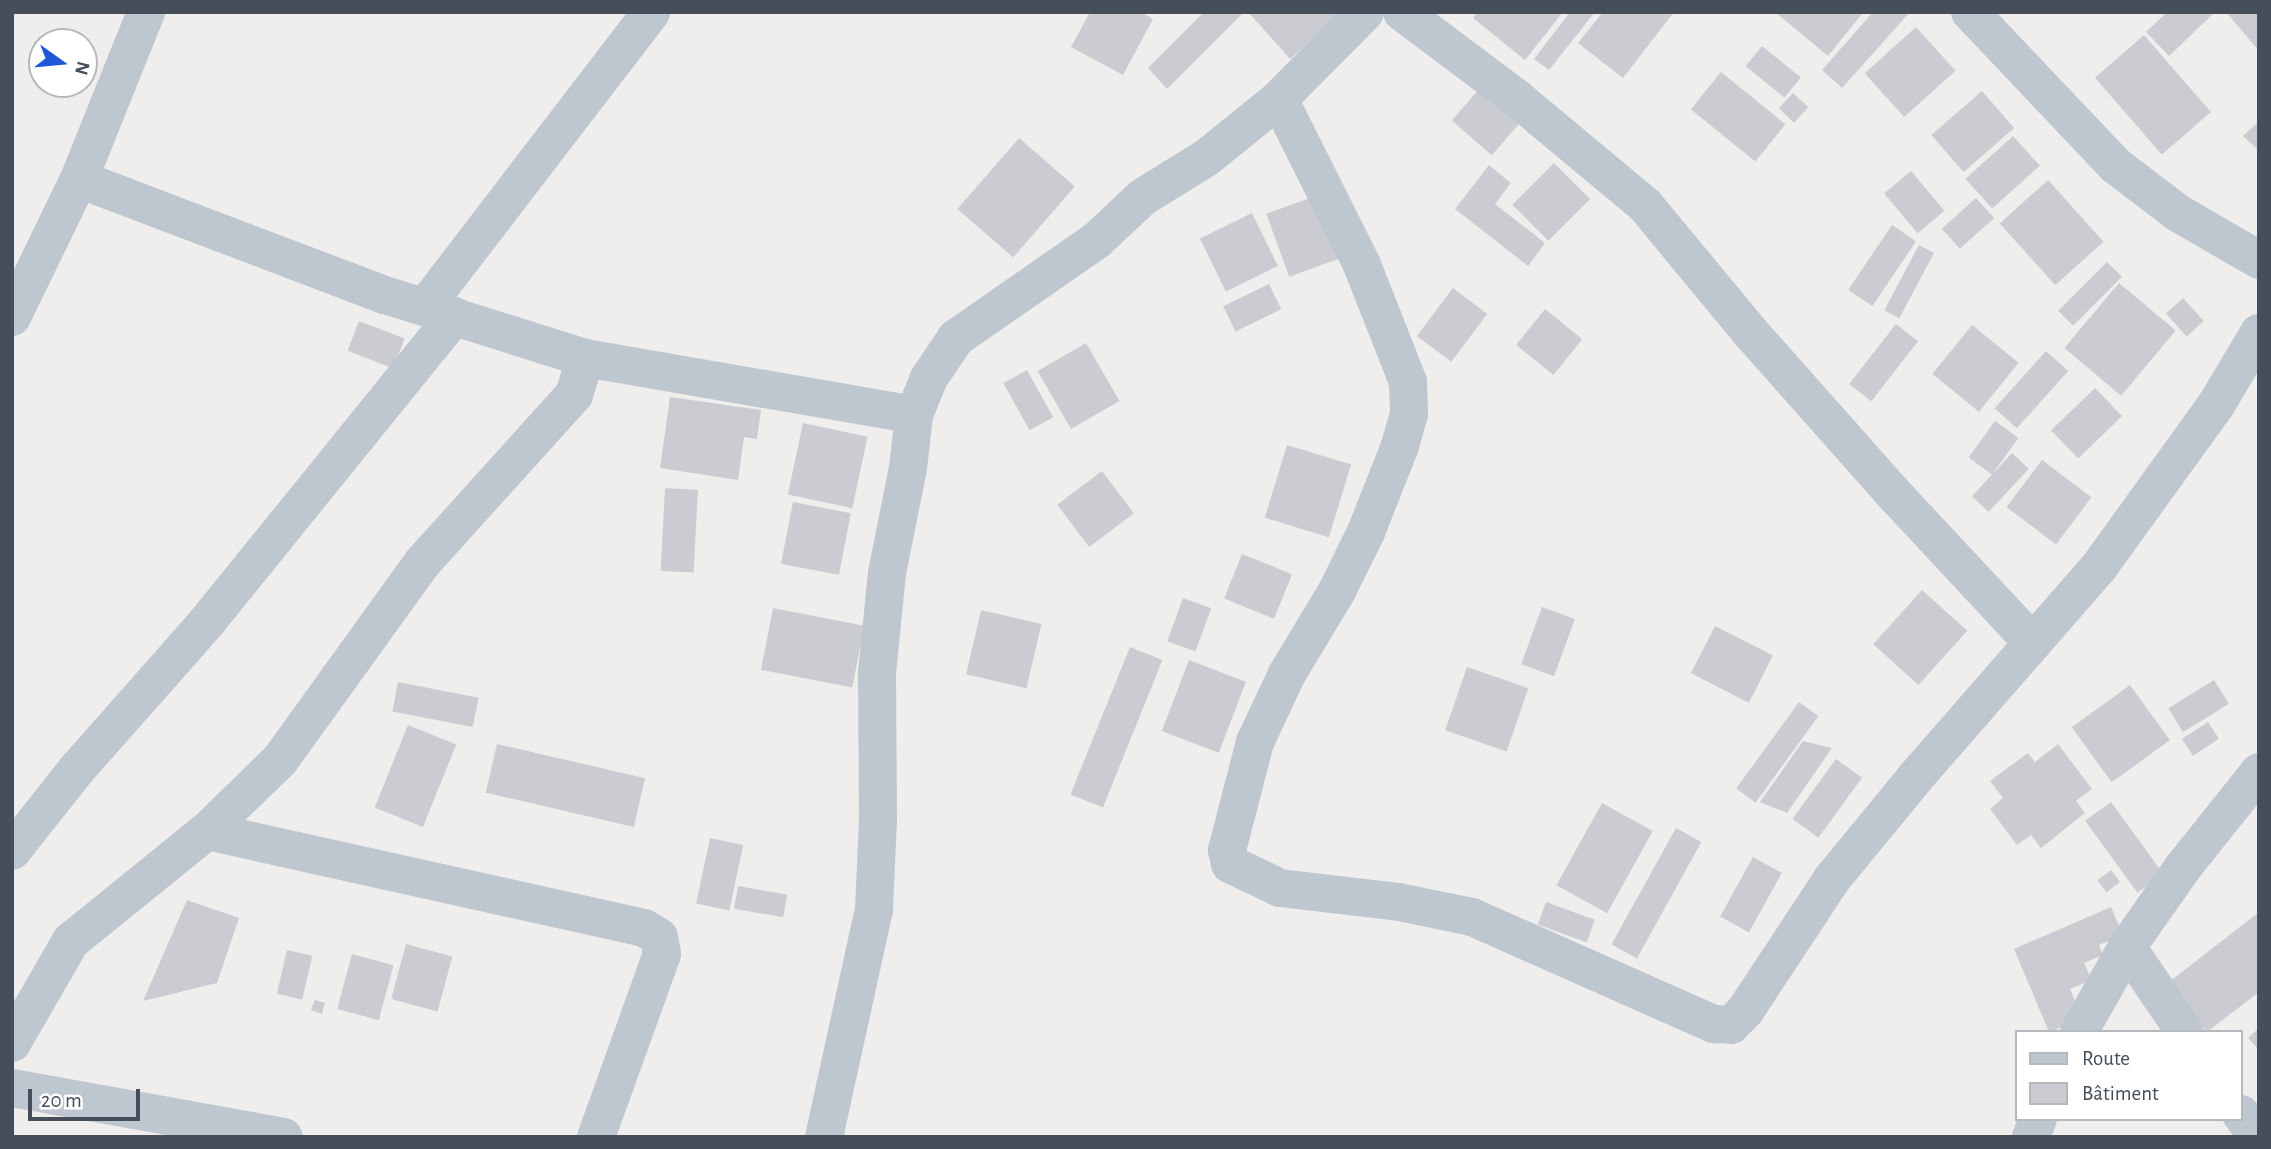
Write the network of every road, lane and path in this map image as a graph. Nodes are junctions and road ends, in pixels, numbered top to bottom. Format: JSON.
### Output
{"nodes":[{"id":1,"x":146,"y":12,"type":"edge"},
{"id":2,"x":651,"y":12,"type":"edge"},
{"id":3,"x":1366,"y":12,"type":"edge"},
{"id":4,"x":1402,"y":12,"type":"edge"},
{"id":5,"x":1970,"y":12,"type":"edge"},
{"id":6,"x":1279,"y":99,"type":"junction"},
{"id":7,"x":79,"y":179,"type":"junction"},
{"id":8,"x":2259,"y":260,"type":"edge"},
{"id":9,"x":440,"y":312,"type":"junction"},
{"id":10,"x":12,"y":317,"type":"edge"},
{"id":11,"x":2259,"y":333,"type":"edge"},
{"id":12,"x":585,"y":358,"type":"junction"},
{"id":13,"x":914,"y":415,"type":"junction"},
{"id":14,"x":2033,"y":643,"type":"junction"},
{"id":15,"x":2259,"y":772,"type":"edge"},
{"id":16,"x":207,"y":831,"type":"junction"},
{"id":17,"x":12,"y":851,"type":"edge"},
{"id":18,"x":2127,"y":947,"type":"junction"},
{"id":19,"x":2080,"y":1030,"type":"edge"},
{"id":20,"x":2184,"y":1030,"type":"edge"},
{"id":21,"x":12,"y":1043,"type":"edge"},
{"id":22,"x":12,"y":1088,"type":"edge"},
{"id":23,"x":2243,"y":1117,"type":"edge"},
{"id":24,"x":284,"y":1137,"type":"edge"},
{"id":25,"x":596,"y":1137,"type":"edge"},
{"id":26,"x":824,"y":1137,"type":"edge"},
{"id":27,"x":2256,"y":1137,"type":"edge"}],
"edges":[{"from":1,"to":7,"type":"street"},
{"from":2,"to":9,"type":"street"},
{"from":3,"to":6,"type":"street"},
{"from":4,"to":14,"type":"street"},
{"from":5,"to":8,"type":"street"},
{"from":6,"to":13,"type":"street"},
{"from":6,"to":14,"type":"street"},
{"from":7,"to":9,"type":"street"},
{"from":7,"to":10,"type":"street"},
{"from":9,"to":12,"type":"street"},
{"from":9,"to":17,"type":"street"},
{"from":11,"to":14,"type":"street"},
{"from":12,"to":13,"type":"street"},
{"from":12,"to":16,"type":"street"},
{"from":13,"to":26,"type":"street"},
{"from":15,"to":18,"type":"street"},
{"from":16,"to":21,"type":"street"},
{"from":16,"to":25,"type":"street"},
{"from":18,"to":19,"type":"street"},
{"from":18,"to":20,"type":"street"},
{"from":22,"to":24,"type":"street"},
{"from":23,"to":27,"type":"street"}]}
